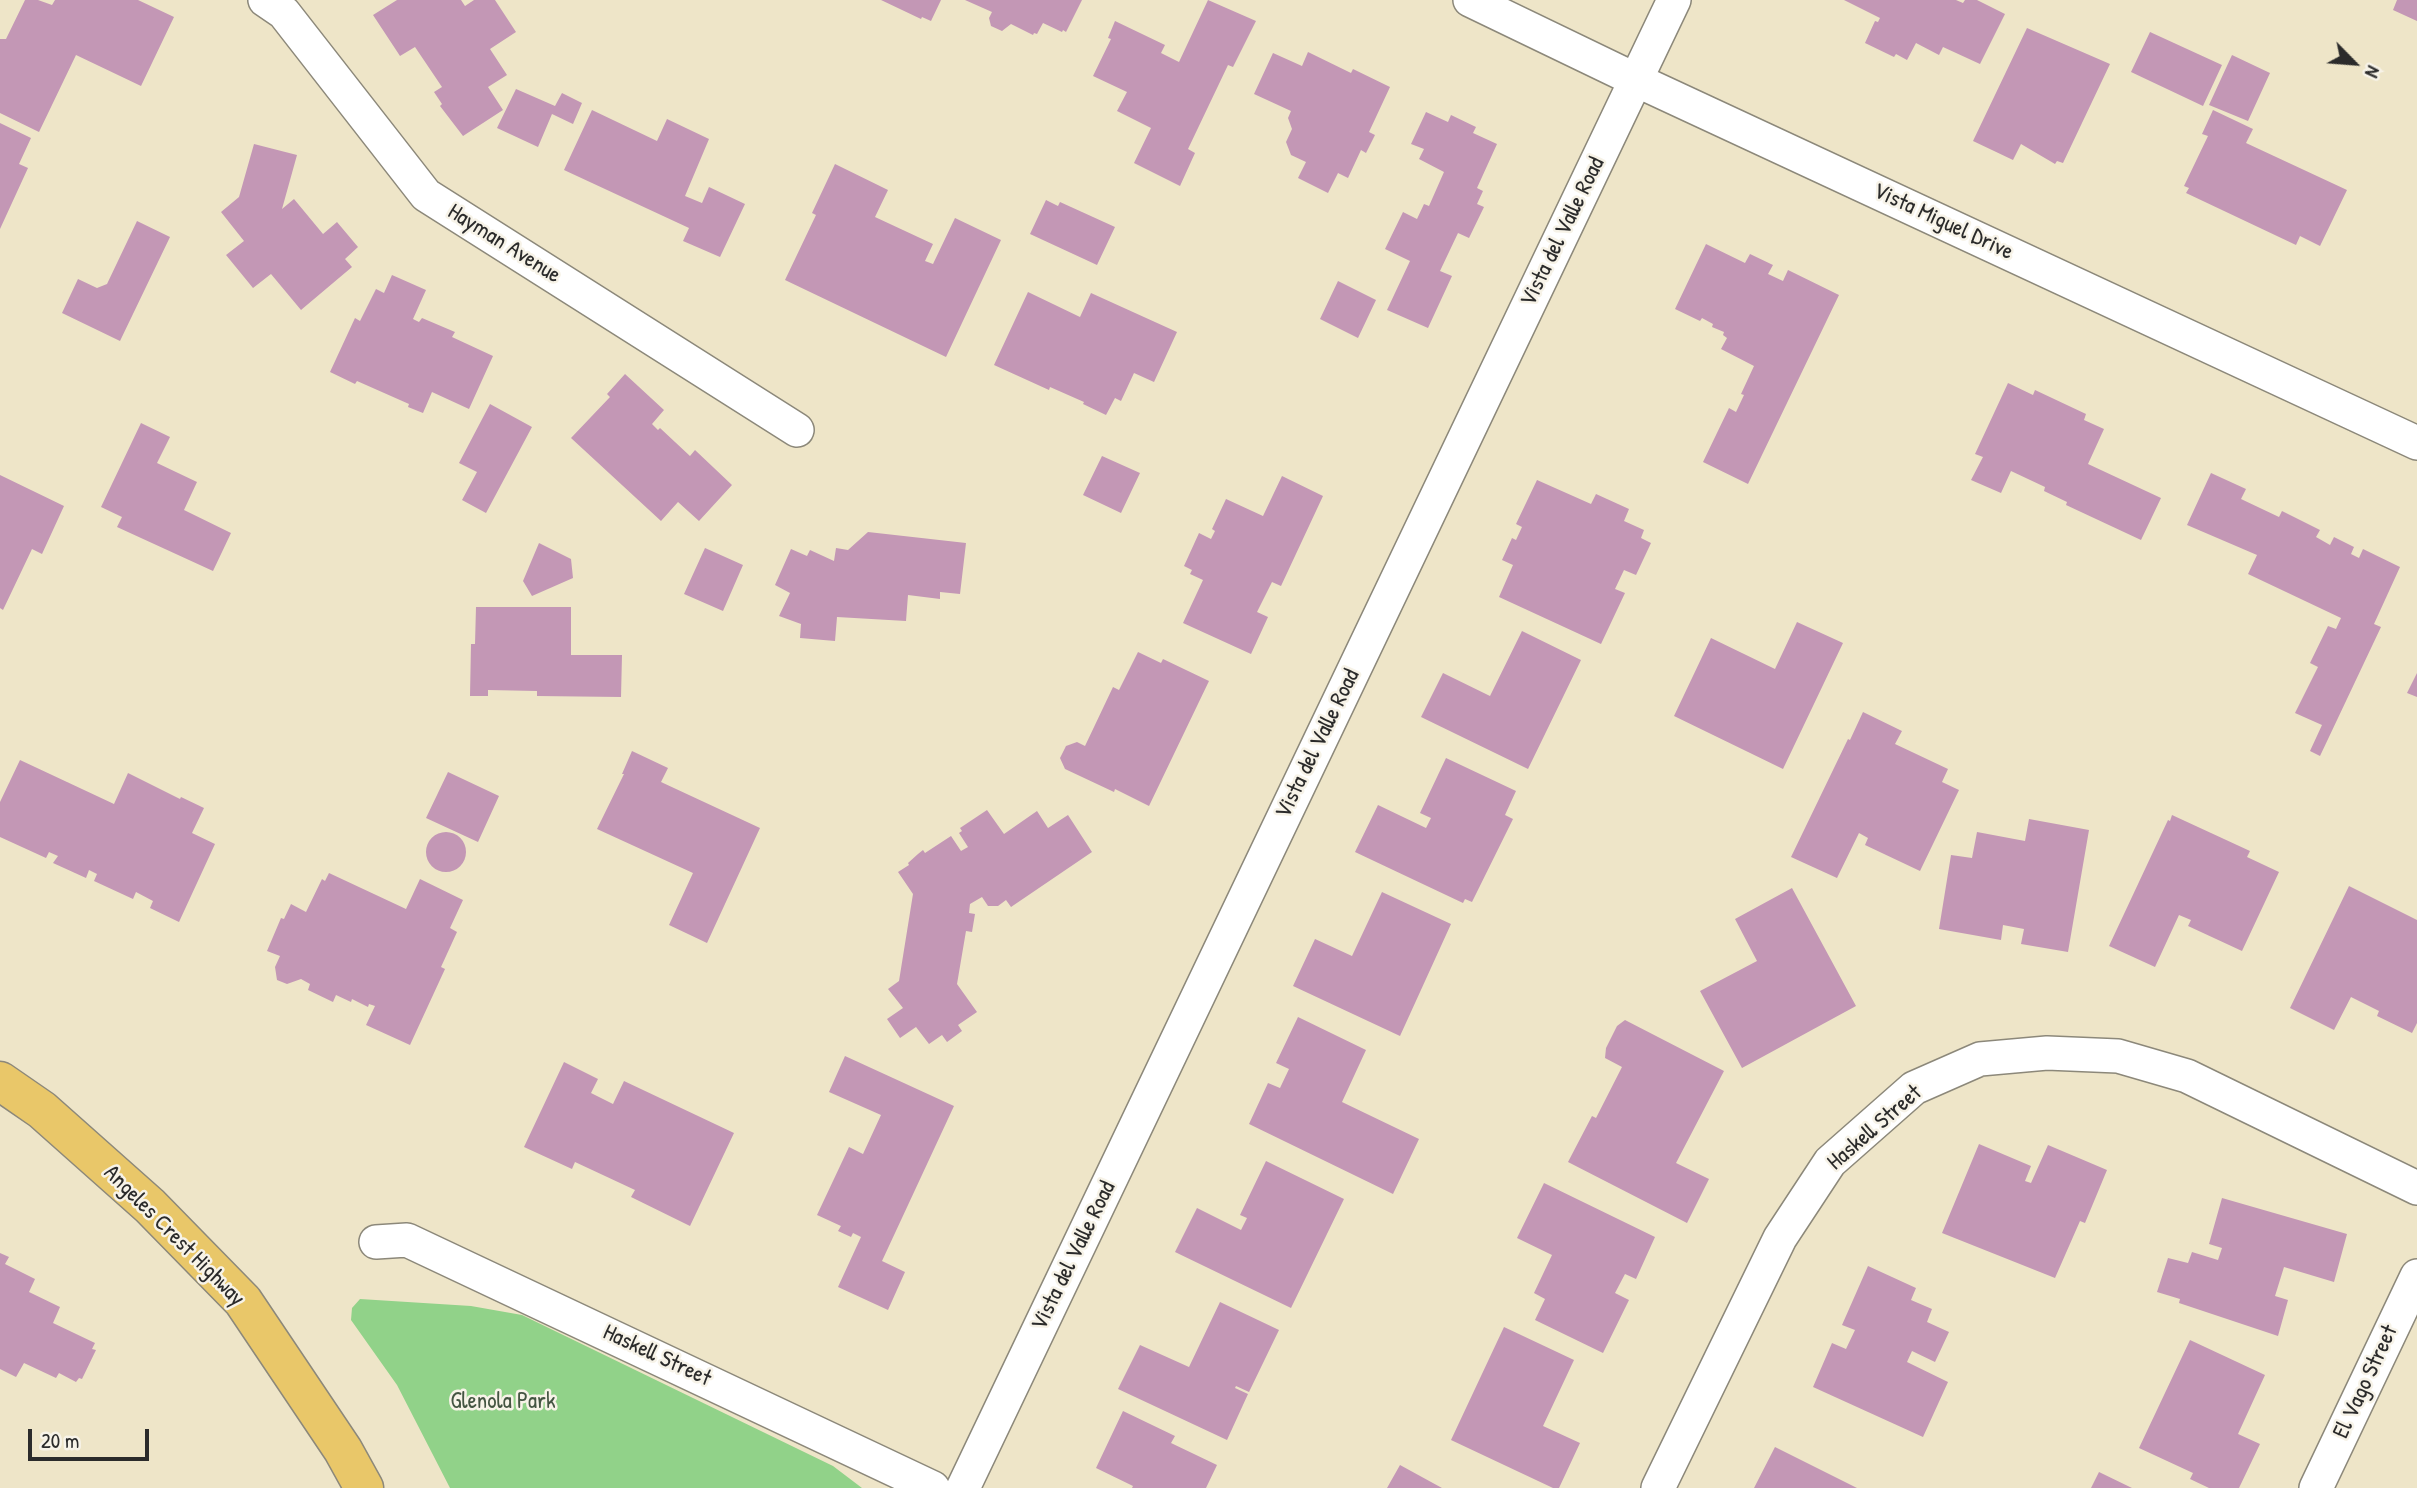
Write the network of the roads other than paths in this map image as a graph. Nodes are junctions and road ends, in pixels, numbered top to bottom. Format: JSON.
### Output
{"nodes":[{"id":1,"x":265,"y":0,"type":"edge"},
{"id":2,"x":1471,"y":0,"type":"edge"},
{"id":3,"x":1674,"y":0,"type":"edge"},
{"id":4,"x":1636,"y":80,"type":"junction"},
{"id":5,"x":797,"y":429,"type":"dead end"},
{"id":6,"x":2417,"y":443,"type":"edge"},
{"id":7,"x":0,"y":1081,"type":"edge"},
{"id":8,"x":2417,"y":1188,"type":"edge"},
{"id":9,"x":376,"y":1242,"type":"dead end"},
{"id":10,"x":2417,"y":1276,"type":"edge"},
{"id":11,"x":364,"y":1488,"type":"edge"},
{"id":12,"x":933,"y":1488,"type":"edge"},
{"id":13,"x":963,"y":1488,"type":"edge"},
{"id":14,"x":1658,"y":1488,"type":"edge"},
{"id":15,"x":2316,"y":1488,"type":"edge"}],
"edges":[{"from":1,"to":5,"type":"street","name":"Hayman Avenue"},
{"from":2,"to":4,"type":"street","name":"Vista Miguel Drive"},
{"from":3,"to":4,"type":"street","name":"Vista del Valle Road"},
{"from":4,"to":6,"type":"street","name":"Vista Miguel Drive"},
{"from":4,"to":13,"type":"street","name":"Vista del Valle Road"},
{"from":7,"to":11,"type":"main road","name":"Angeles Crest Highway"},
{"from":8,"to":14,"type":"street","name":"Haskell Street"},
{"from":9,"to":12,"type":"street","name":"Haskell Street"},
{"from":10,"to":15,"type":"street","name":"El Vago Street"}]}
